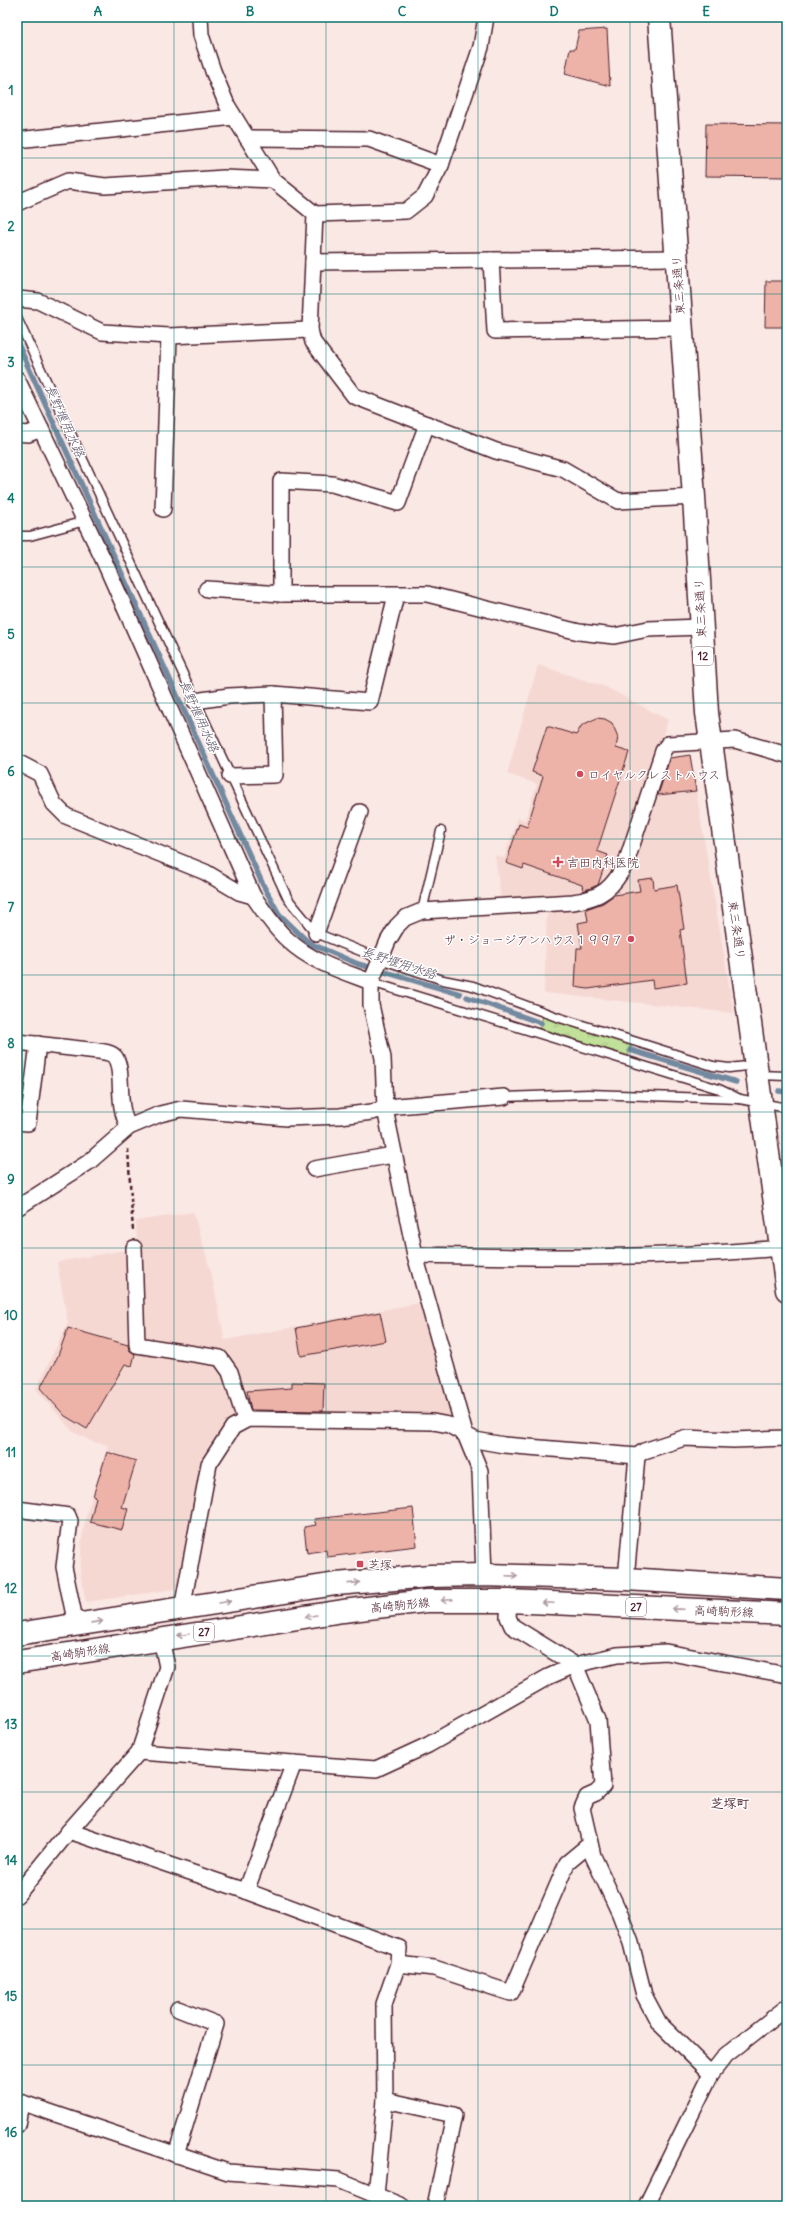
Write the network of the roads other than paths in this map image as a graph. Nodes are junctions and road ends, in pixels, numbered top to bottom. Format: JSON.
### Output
{"nodes":[{"id":1,"x":200,"y":17,"type":"edge"},
{"id":2,"x":486,"y":17,"type":"edge"},
{"id":3,"x":659,"y":17,"type":"edge"},
{"id":4,"x":234,"y":117,"type":"junction"},
{"id":5,"x":247,"y":138,"type":"junction"},
{"id":6,"x":17,"y":140,"type":"edge"},
{"id":7,"x":441,"y":165,"type":"junction"},
{"id":8,"x":273,"y":180,"type":"junction"},
{"id":9,"x":17,"y":203,"type":"edge"},
{"id":10,"x":315,"y":214,"type":"junction"},
{"id":11,"x":676,"y":258,"type":"junction"},
{"id":12,"x":491,"y":260,"type":"junction"},
{"id":13,"x":313,"y":262,"type":"junction"},
{"id":14,"x":17,"y":299,"type":"edge"},
{"id":15,"x":17,"y":318,"type":"edge"},
{"id":16,"x":681,"y":328,"type":"junction"},
{"id":17,"x":310,"y":330,"type":"junction"},
{"id":18,"x":169,"y":336,"type":"junction"},
{"id":19,"x":17,"y":379,"type":"edge"},
{"id":20,"x":427,"y":424,"type":"junction"},
{"id":21,"x":42,"y":429,"type":"junction"},
{"id":22,"x":17,"y":433,"type":"edge"},
{"id":23,"x":694,"y":497,"type":"junction"},
{"id":24,"x":163,"y":509,"type":"dead end"},
{"id":25,"x":85,"y":521,"type":"junction"},
{"id":26,"x":17,"y":536,"type":"edge"},
{"id":27,"x":207,"y":589,"type":"dead end"},
{"id":28,"x":282,"y":594,"type":"junction"},
{"id":29,"x":396,"y":595,"type":"junction"},
{"id":30,"x":700,"y":627,"type":"junction"},
{"id":31,"x":273,"y":694,"type":"junction"},
{"id":32,"x":195,"y":701,"type":"junction"},
{"id":33,"x":710,"y":740,"type":"junction"},
{"id":34,"x":787,"y":755,"type":"edge"},
{"id":35,"x":17,"y":762,"type":"edge"},
{"id":36,"x":230,"y":776,"type":"junction"},
{"id":37,"x":360,"y":812,"type":"dead end"},
{"id":38,"x":441,"y":831,"type":"dead end"},
{"id":39,"x":253,"y":896,"type":"junction"},
{"id":40,"x":422,"y":911,"type":"junction"},
{"id":41,"x":316,"y":933,"type":"junction"},
{"id":42,"x":376,"y":969,"type":"junction"},
{"id":43,"x":17,"y":1042,"type":"edge"},
{"id":44,"x":38,"y":1044,"type":"junction"},
{"id":45,"x":757,"y":1070,"type":"junction"},
{"id":46,"x":787,"y":1076,"type":"edge"},
{"id":47,"x":504,"y":1098,"type":"joint"},
{"id":48,"x":740,"y":1099,"type":"junction"},
{"id":49,"x":761,"y":1104,"type":"junction"},
{"id":50,"x":787,"y":1108,"type":"edge"},
{"id":51,"x":384,"y":1109,"type":"junction"},
{"id":52,"x":17,"y":1122,"type":"edge"},
{"id":53,"x":124,"y":1130,"type":"junction"},
{"id":54,"x":393,"y":1155,"type":"junction"},
{"id":55,"x":314,"y":1169,"type":"dead end"},
{"id":56,"x":17,"y":1208,"type":"edge"},
{"id":57,"x":782,"y":1242,"type":"edge"},
{"id":58,"x":134,"y":1248,"type":"road end"},
{"id":59,"x":415,"y":1255,"type":"junction"},
{"id":60,"x":787,"y":1290,"type":"edge"},
{"id":61,"x":245,"y":1420,"type":"junction"},
{"id":62,"x":465,"y":1434,"type":"junction"},
{"id":63,"x":787,"y":1438,"type":"edge"},
{"id":64,"x":638,"y":1456,"type":"junction"},
{"id":65,"x":17,"y":1509,"type":"edge"},
{"id":66,"x":484,"y":1575,"type":"junction"},
{"id":67,"x":626,"y":1579,"type":"junction"},
{"id":68,"x":787,"y":1589,"type":"edge"},
{"id":69,"x":508,"y":1601,"type":"junction"},
{"id":70,"x":182,"y":1609,"type":"junction"},
{"id":71,"x":787,"y":1614,"type":"edge"},
{"id":72,"x":76,"y":1625,"type":"junction"},
{"id":73,"x":17,"y":1634,"type":"edge"},
{"id":74,"x":161,"y":1639,"type":"junction"},
{"id":75,"x":17,"y":1662,"type":"edge"},
{"id":76,"x":575,"y":1665,"type":"junction"},
{"id":77,"x":787,"y":1675,"type":"edge"},
{"id":78,"x":139,"y":1752,"type":"junction"},
{"id":79,"x":294,"y":1763,"type":"junction"},
{"id":80,"x":69,"y":1831,"type":"junction"},
{"id":81,"x":590,"y":1844,"type":"junction"},
{"id":82,"x":246,"y":1891,"type":"junction"},
{"id":83,"x":17,"y":1895,"type":"edge"},
{"id":84,"x":398,"y":1964,"type":"junction"},
{"id":85,"x":787,"y":2007,"type":"edge"},
{"id":86,"x":178,"y":2009,"type":"dead end"},
{"id":87,"x":711,"y":2074,"type":"junction"},
{"id":88,"x":384,"y":2100,"type":"junction"},
{"id":89,"x":19,"y":2102,"type":"edge"},
{"id":90,"x":17,"y":2125,"type":"edge"},
{"id":91,"x":176,"y":2154,"type":"junction"},
{"id":92,"x":376,"y":2195,"type":"junction"},
{"id":93,"x":402,"y":2206,"type":"edge"},
{"id":94,"x":435,"y":2206,"type":"edge"},
{"id":95,"x":646,"y":2206,"type":"edge"}],
"edges":[{"from":1,"to":4,"type":"street"},
{"from":2,"to":7,"type":"street"},
{"from":3,"to":11,"type":"main road","name":"東三条通り","number":"12"},
{"from":4,"to":5,"type":"street"},
{"from":4,"to":6,"type":"street"},
{"from":5,"to":7,"type":"street"},
{"from":5,"to":8,"type":"street"},
{"from":7,"to":10,"type":"street"},
{"from":8,"to":9,"type":"street"},
{"from":8,"to":10,"type":"street"},
{"from":10,"to":13,"type":"street"},
{"from":11,"to":12,"type":"street"},
{"from":11,"to":16,"type":"main road","name":"東三条通り","number":"12"},
{"from":12,"to":13,"type":"street"},
{"from":12,"to":16,"type":"street"},
{"from":13,"to":17,"type":"street"},
{"from":14,"to":18,"type":"street"},
{"from":15,"to":32,"type":"lane"},
{"from":16,"to":23,"type":"main road","name":"東三条通り","number":"12"},
{"from":17,"to":18,"type":"street"},
{"from":17,"to":20,"type":"street"},
{"from":18,"to":24,"type":"street"},
{"from":19,"to":21,"type":"street"},
{"from":20,"to":23,"type":"street"},
{"from":20,"to":28,"type":"street"},
{"from":21,"to":22,"type":"street"},
{"from":21,"to":25,"type":"street"},
{"from":23,"to":30,"type":"main road","name":"東三条通り","number":"12"},
{"from":25,"to":26,"type":"lane"},
{"from":25,"to":39,"type":"street"},
{"from":27,"to":28,"type":"street"},
{"from":28,"to":29,"type":"street"},
{"from":29,"to":30,"type":"street"},
{"from":29,"to":31,"type":"street"},
{"from":30,"to":33,"type":"main road","name":"東三条通り","number":"12"},
{"from":31,"to":32,"type":"street"},
{"from":31,"to":36,"type":"street"},
{"from":32,"to":36,"type":"lane"},
{"from":33,"to":34,"type":"street"},
{"from":33,"to":40,"type":"street"},
{"from":33,"to":45,"type":"main road","name":"東三条通り","number":"12"},
{"from":35,"to":39,"type":"street"},
{"from":36,"to":41,"type":"lane"},
{"from":37,"to":41,"type":"street"},
{"from":38,"to":40,"type":"lane"},
{"from":39,"to":42,"type":"street"},
{"from":40,"to":42,"type":"street"},
{"from":41,"to":42,"type":"lane"},
{"from":42,"to":45,"type":"lane"},
{"from":42,"to":48,"type":"lane"},
{"from":42,"to":51,"type":"street"},
{"from":43,"to":44,"type":"street"},
{"from":44,"to":52,"type":"street"},
{"from":44,"to":53,"type":"street"},
{"from":45,"to":46,"type":"lane"},
{"from":45,"to":49,"type":"main road","name":"東三条通り","number":"12"},
{"from":47,"to":48,"type":"lane"},
{"from":47,"to":51,"type":"street"},
{"from":48,"to":49,"type":"lane"},
{"from":49,"to":50,"type":"lane"},
{"from":49,"to":57,"type":"main road","name":"東三条通り","number":"12"},
{"from":51,"to":53,"type":"street"},
{"from":51,"to":54,"type":"street"},
{"from":53,"to":56,"type":"street"},
{"from":54,"to":55,"type":"street"},
{"from":54,"to":59,"type":"street"},
{"from":57,"to":59,"type":"street"},
{"from":57,"to":60,"type":"main road","name":"東三条通り","number":"12"},
{"from":58,"to":61,"type":"street"},
{"from":59,"to":62,"type":"street"},
{"from":61,"to":62,"type":"street"},
{"from":61,"to":70,"type":"street"},
{"from":62,"to":64,"type":"street"},
{"from":62,"to":66,"type":"street"},
{"from":63,"to":64,"type":"street"},
{"from":64,"to":67,"type":"street"},
{"from":65,"to":72,"type":"street"},
{"from":66,"to":67,"type":"main road","number":"27","one_way":true},
{"from":70,"to":66,"type":"main road","number":"27","one_way":true},
{"from":67,"to":68,"type":"main road","number":"27"},
{"from":71,"to":69,"type":"main road","name":"高崎駒形線","number":"27","one_way":true},
{"from":69,"to":74,"type":"main road","name":"高崎駒形線","number":"27","one_way":true},
{"from":69,"to":76,"type":"street"},
{"from":72,"to":70,"type":"main road","number":"27","one_way":true},
{"from":72,"to":73,"type":"main road","number":"27"},
{"from":74,"to":75,"type":"main road","name":"高崎駒形線","number":"27"},
{"from":74,"to":78,"type":"street"},
{"from":76,"to":77,"type":"street"},
{"from":76,"to":79,"type":"street"},
{"from":76,"to":81,"type":"street"},
{"from":78,"to":79,"type":"street"},
{"from":78,"to":80,"type":"street"},
{"from":79,"to":82,"type":"street"},
{"from":80,"to":82,"type":"street"},
{"from":80,"to":83,"type":"street"},
{"from":81,"to":84,"type":"street"},
{"from":81,"to":87,"type":"street"},
{"from":82,"to":84,"type":"street"},
{"from":84,"to":88,"type":"street"},
{"from":85,"to":87,"type":"street"},
{"from":86,"to":91,"type":"street"},
{"from":87,"to":95,"type":"street"},
{"from":88,"to":92,"type":"street"},
{"from":88,"to":94,"type":"street"},
{"from":89,"to":90,"type":"street"},
{"from":89,"to":91,"type":"street"},
{"from":91,"to":92,"type":"street"},
{"from":92,"to":93,"type":"street"}]}
